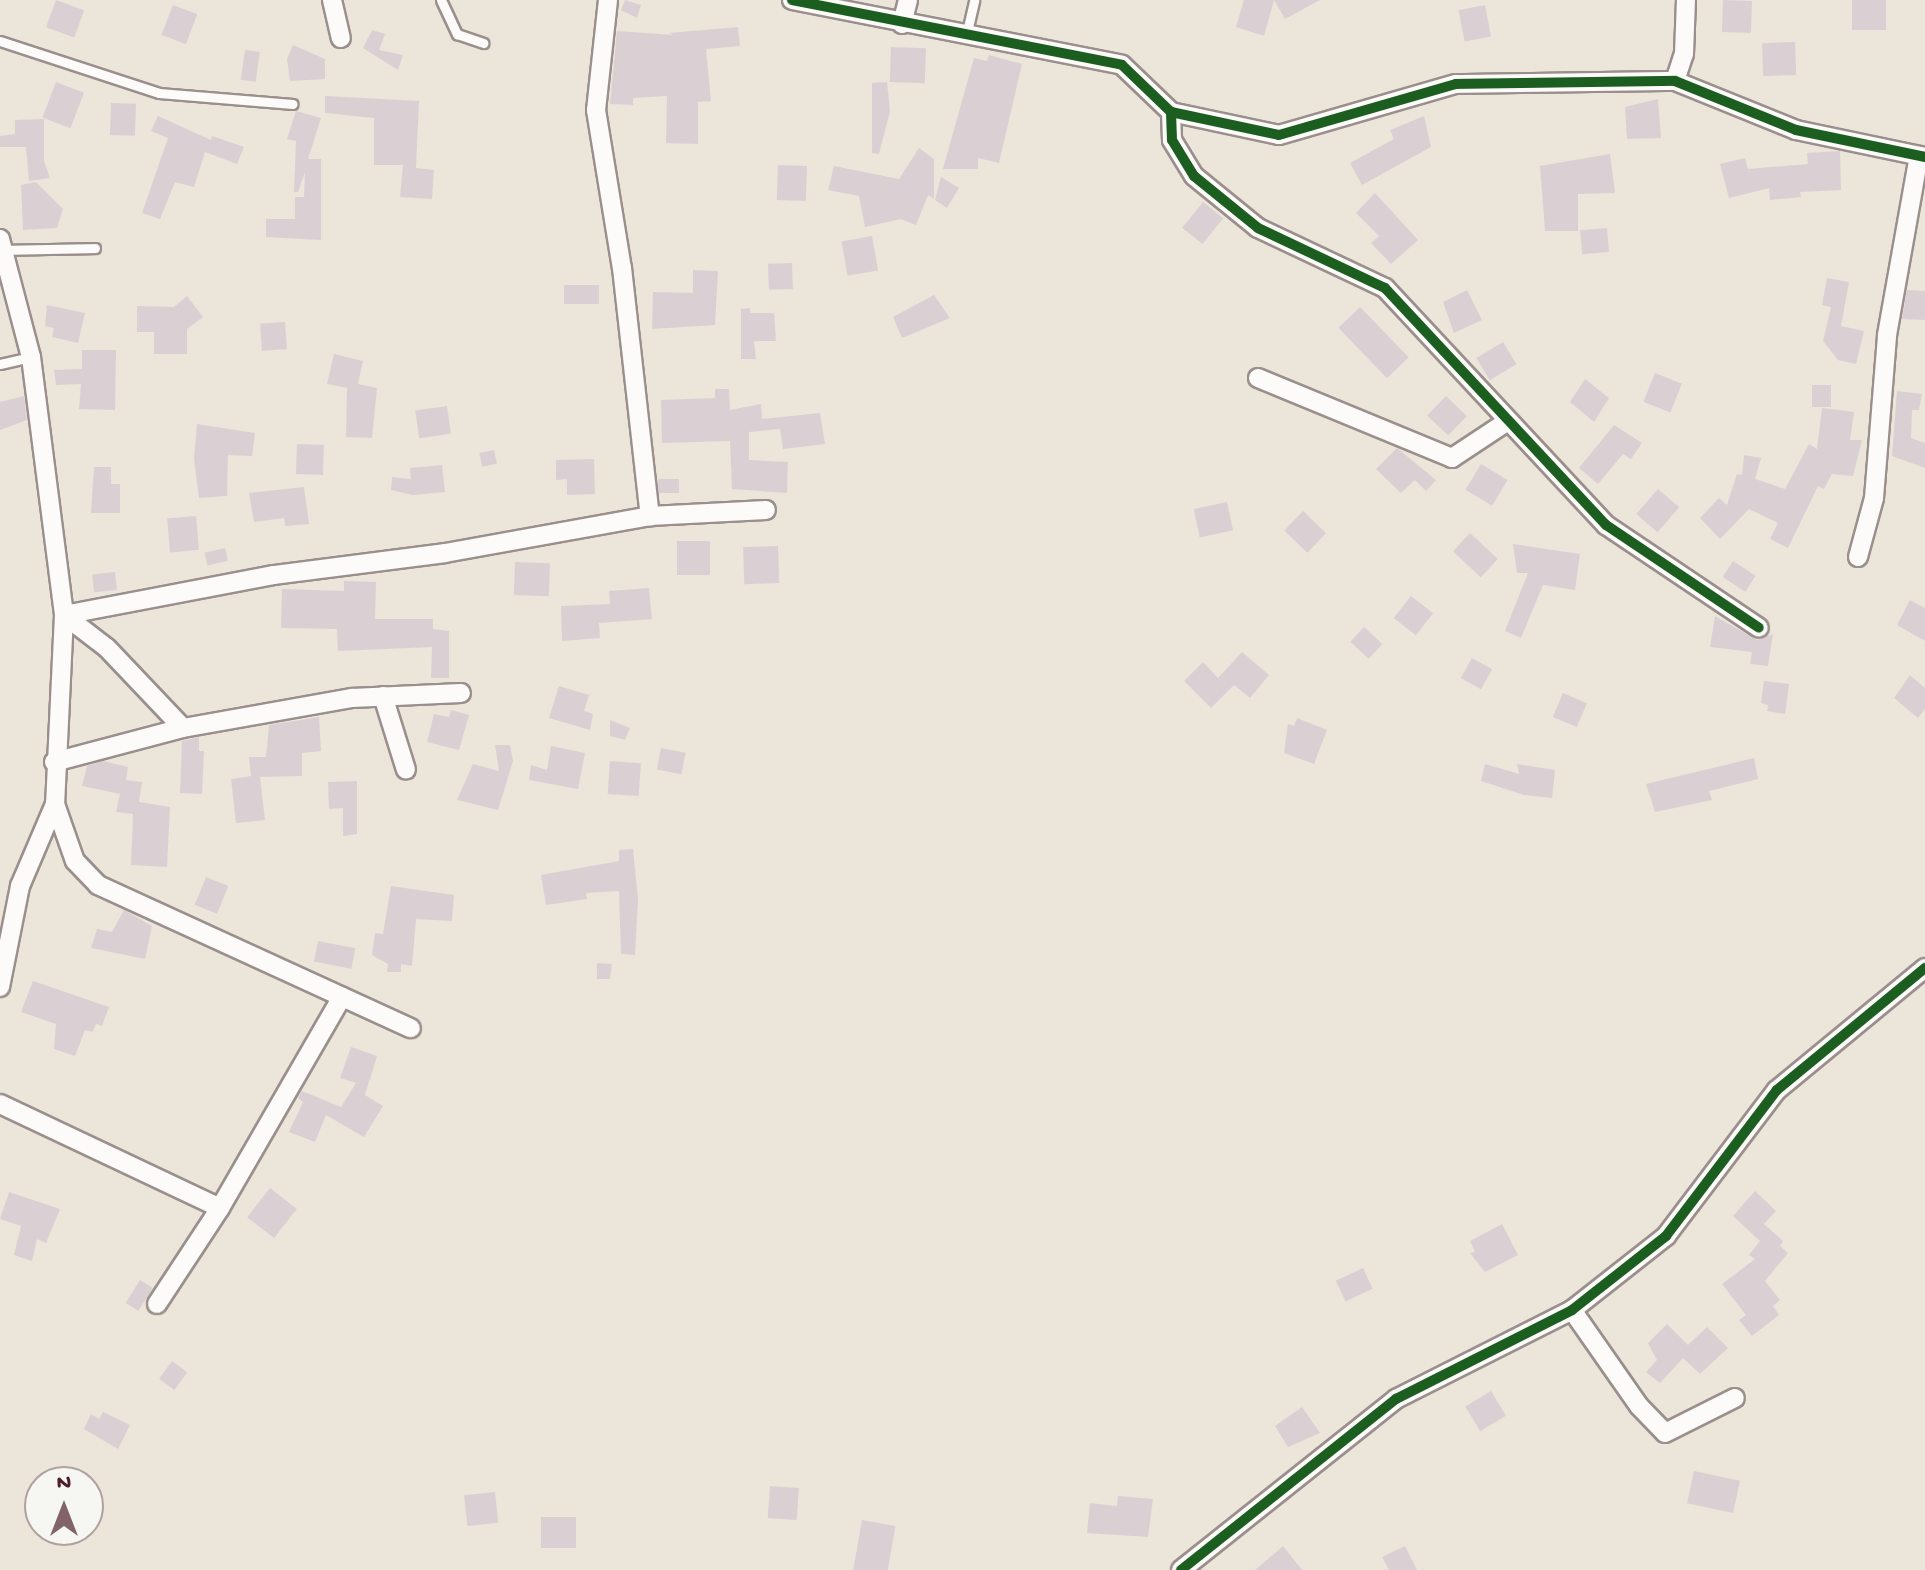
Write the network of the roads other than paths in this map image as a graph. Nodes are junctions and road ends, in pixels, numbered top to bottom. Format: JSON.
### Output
{"nodes":[{"id":1,"x":332,"y":0,"type":"edge"},
{"id":2,"x":441,"y":0,"type":"edge"},
{"id":3,"x":608,"y":0,"type":"edge"},
{"id":4,"x":792,"y":0,"type":"edge"},
{"id":5,"x":908,"y":0,"type":"edge"},
{"id":6,"x":974,"y":0,"type":"edge"},
{"id":7,"x":1686,"y":0,"type":"edge"},
{"id":8,"x":902,"y":24,"type":"junction"},
{"id":9,"x":965,"y":36,"type":"junction"},
{"id":10,"x":341,"y":38,"type":"dead end"},
{"id":11,"x":0,"y":41,"type":"edge"},
{"id":12,"x":483,"y":43,"type":"dead end"},
{"id":13,"x":1675,"y":81,"type":"junction"},
{"id":14,"x":293,"y":104,"type":"dead end"},
{"id":15,"x":1171,"y":112,"type":"junction"},
{"id":16,"x":1922,"y":157,"type":"edge"},
{"id":17,"x":1,"y":244,"type":"edge"},
{"id":18,"x":95,"y":248,"type":"dead end"},
{"id":19,"x":31,"y":357,"type":"junction"},
{"id":20,"x":0,"y":364,"type":"edge"},
{"id":21,"x":1258,"y":378,"type":"dead end"},
{"id":22,"x":1508,"y":421,"type":"junction"},
{"id":23,"x":766,"y":510,"type":"dead end"},
{"id":24,"x":650,"y":516,"type":"junction"},
{"id":25,"x":1858,"y":557,"type":"dead end"},
{"id":26,"x":64,"y":615,"type":"junction"},
{"id":27,"x":1759,"y":628,"type":"dead end"},
{"id":28,"x":461,"y":693,"type":"dead end"},
{"id":29,"x":383,"y":696,"type":"junction"},
{"id":30,"x":183,"y":728,"type":"junction"},
{"id":31,"x":54,"y":762,"type":"junction"},
{"id":32,"x":406,"y":770,"type":"dead end"},
{"id":33,"x":55,"y":804,"type":"junction"},
{"id":34,"x":37,"y":846,"type":"junction"},
{"id":35,"x":75,"y":861,"type":"junction"},
{"id":36,"x":6,"y":925,"type":"edge"},
{"id":37,"x":1925,"y":968,"type":"edge"},
{"id":38,"x":0,"y":987,"type":"edge"},
{"id":39,"x":342,"y":997,"type":"junction"},
{"id":40,"x":411,"y":1028,"type":"dead end"},
{"id":41,"x":0,"y":1104,"type":"edge"},
{"id":42,"x":220,"y":1208,"type":"junction"},
{"id":43,"x":157,"y":1304,"type":"dead end"},
{"id":44,"x":1572,"y":1310,"type":"junction"},
{"id":45,"x":1735,"y":1398,"type":"dead end"},
{"id":46,"x":1181,"y":1570,"type":"edge"}],
"edges":[{"from":1,"to":10,"type":"street"},
{"from":2,"to":12,"type":"lane"},
{"from":3,"to":24,"type":"street"},
{"from":4,"to":8,"type":"street"},
{"from":5,"to":8,"type":"street"},
{"from":6,"to":9,"type":"lane"},
{"from":7,"to":13,"type":"street"},
{"from":8,"to":9,"type":"street"},
{"from":9,"to":15,"type":"street"},
{"from":11,"to":14,"type":"lane"},
{"from":13,"to":15,"type":"street"},
{"from":13,"to":16,"type":"street"},
{"from":15,"to":22,"type":"street"},
{"from":16,"to":25,"type":"street"},
{"from":17,"to":18,"type":"lane"},
{"from":17,"to":19,"type":"street"},
{"from":19,"to":20,"type":"lane"},
{"from":19,"to":26,"type":"street"},
{"from":21,"to":22,"type":"street"},
{"from":22,"to":27,"type":"street"},
{"from":23,"to":24,"type":"street"},
{"from":24,"to":26,"type":"street"},
{"from":26,"to":30,"type":"street"},
{"from":26,"to":31,"type":"street"},
{"from":28,"to":29,"type":"street"},
{"from":29,"to":30,"type":"street"},
{"from":29,"to":32,"type":"street"},
{"from":30,"to":31,"type":"street"},
{"from":31,"to":33,"type":"street"},
{"from":33,"to":34,"type":"street"},
{"from":33,"to":35,"type":"street"},
{"from":34,"to":35,"type":"street"},
{"from":34,"to":36,"type":"street"},
{"from":35,"to":39,"type":"street"},
{"from":36,"to":38,"type":"street"},
{"from":37,"to":44,"type":"street"},
{"from":39,"to":40,"type":"street"},
{"from":39,"to":42,"type":"street"},
{"from":41,"to":42,"type":"street"},
{"from":42,"to":43,"type":"street"},
{"from":44,"to":45,"type":"street"},
{"from":44,"to":46,"type":"street"}]}
